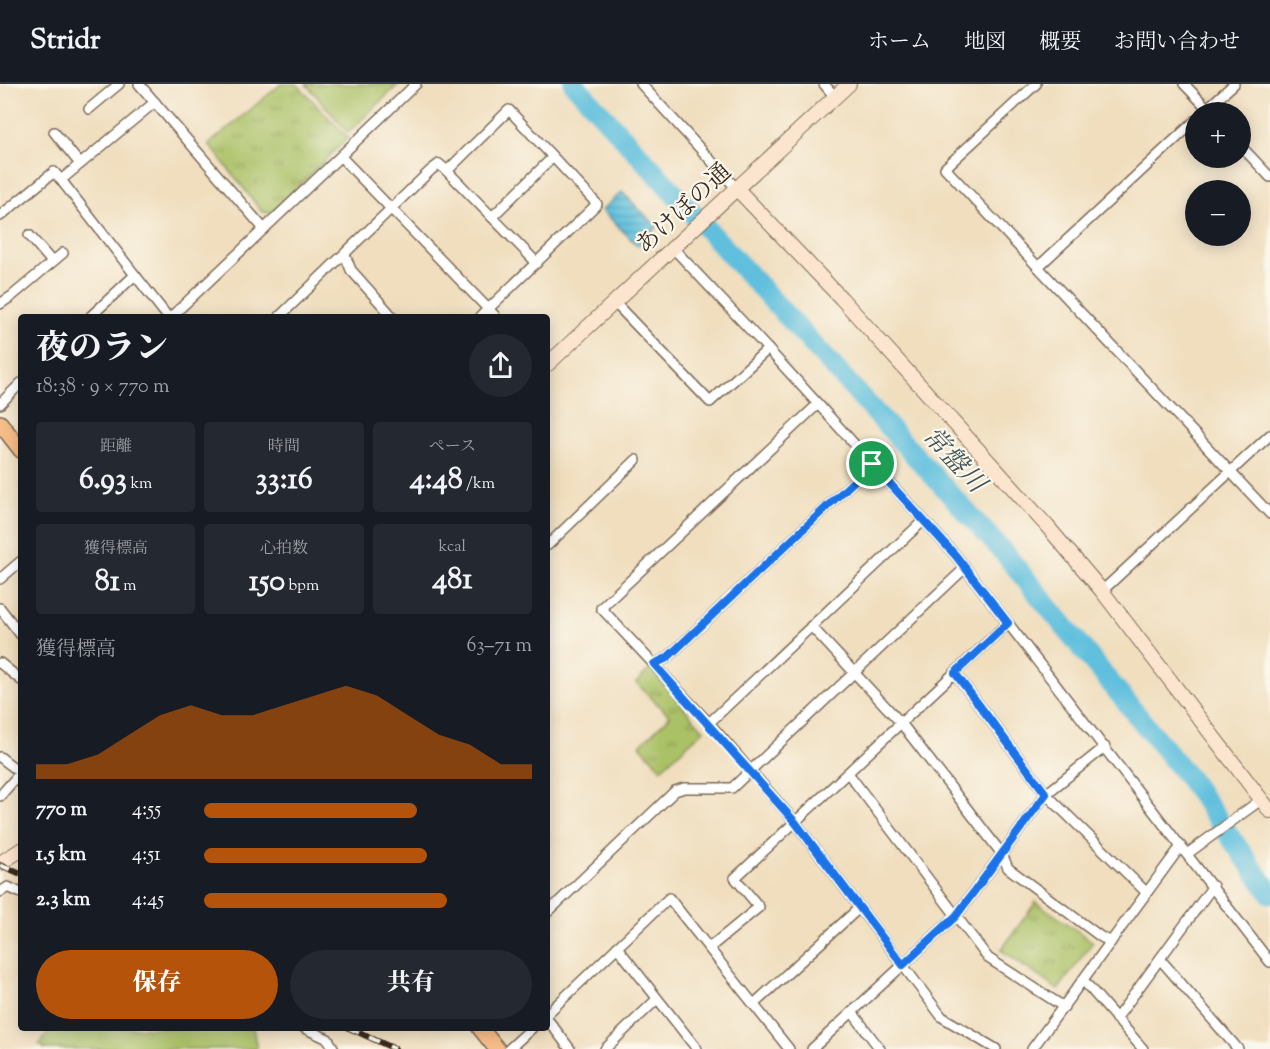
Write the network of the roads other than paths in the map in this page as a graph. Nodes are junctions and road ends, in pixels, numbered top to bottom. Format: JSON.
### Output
{"nodes":[{"id":1,"x":119,"y":84,"type":"edge"},
{"id":2,"x":139,"y":84,"type":"edge"},
{"id":3,"x":416,"y":84,"type":"edge"},
{"id":4,"x":641,"y":84,"type":"edge"},
{"id":5,"x":824,"y":84,"type":"edge"},
{"id":6,"x":849,"y":84,"type":"edge"},
{"id":7,"x":1036,"y":84,"type":"edge"},
{"id":8,"x":1184,"y":84,"type":"edge"},
{"id":9,"x":1234,"y":84,"type":"edge"},
{"id":10,"x":836,"y":97,"type":"junction"},
{"id":11,"x":154,"y":102,"type":"junction"},
{"id":12,"x":1199,"y":102,"type":"edge"},
{"id":13,"x":1216,"y":102,"type":"edge"},
{"id":14,"x":89,"y":109,"type":"dead end"},
{"id":15,"x":1185,"y":130,"type":"edge"},
{"id":16,"x":54,"y":132,"type":"dead end"},
{"id":17,"x":341,"y":157,"type":"junction"},
{"id":18,"x":553,"y":157,"type":"junction"},
{"id":19,"x":1251,"y":157,"type":"edge"},
{"id":20,"x":80,"y":164,"type":"junction"},
{"id":21,"x":447,"y":171,"type":"junction"},
{"id":22,"x":1270,"y":177,"type":"edge"},
{"id":23,"x":62,"y":180,"type":"junction"},
{"id":24,"x":737,"y":189,"type":"junction"},
{"id":25,"x":391,"y":211,"type":"junction"},
{"id":26,"x":0,"y":216,"type":"edge"},
{"id":27,"x":492,"y":217,"type":"junction"},
{"id":28,"x":264,"y":229,"type":"junction"},
{"id":29,"x":29,"y":235,"type":"dead end"},
{"id":30,"x":678,"y":244,"type":"junction"},
{"id":31,"x":63,"y":253,"type":"dead end"},
{"id":32,"x":345,"y":255,"type":"junction"},
{"id":33,"x":52,"y":262,"type":"junction"},
{"id":34,"x":537,"y":263,"type":"junction"},
{"id":35,"x":1038,"y":267,"type":"junction"},
{"id":36,"x":135,"y":275,"type":"junction"},
{"id":37,"x":615,"y":303,"type":"junction"},
{"id":38,"x":0,"y":304,"type":"edge"},
{"id":39,"x":93,"y":314,"type":"edge"},
{"id":40,"x":168,"y":314,"type":"edge"},
{"id":41,"x":172,"y":314,"type":"edge"},
{"id":42,"x":282,"y":314,"type":"edge"},
{"id":43,"x":390,"y":314,"type":"edge"},
{"id":44,"x":488,"y":314,"type":"edge"},
{"id":45,"x":768,"y":349,"type":"junction"},
{"id":46,"x":550,"y":362,"type":"edge"},
{"id":47,"x":18,"y":386,"type":"edge"},
{"id":48,"x":0,"y":404,"type":"edge"},
{"id":49,"x":818,"y":404,"type":"junction"},
{"id":50,"x":0,"y":423,"type":"edge"},
{"id":51,"x":1270,"y":435,"type":"edge"},
{"id":52,"x":18,"y":446,"type":"edge"},
{"id":53,"x":636,"y":460,"type":"dead end"},
{"id":54,"x":872,"y":464,"type":"junction"},
{"id":55,"x":1230,"y":472,"type":"junction"},
{"id":56,"x":1270,"y":514,"type":"edge"},
{"id":57,"x":923,"y":520,"type":"junction"},
{"id":58,"x":550,"y":543,"type":"edge"},
{"id":59,"x":18,"y":564,"type":"edge"},
{"id":60,"x":965,"y":567,"type":"junction"},
{"id":61,"x":0,"y":579,"type":"edge"},
{"id":62,"x":1102,"y":591,"type":"junction"},
{"id":63,"x":0,"y":609,"type":"edge"},
{"id":64,"x":1008,"y":623,"type":"junction"},
{"id":65,"x":811,"y":626,"type":"junction"},
{"id":66,"x":18,"y":631,"type":"edge"},
{"id":67,"x":0,"y":663,"type":"edge"},
{"id":68,"x":654,"y":664,"type":"junction"},
{"id":69,"x":854,"y":672,"type":"junction"},
{"id":70,"x":955,"y":673,"type":"junction"},
{"id":71,"x":18,"y":678,"type":"edge"},
{"id":72,"x":709,"y":723,"type":"junction"},
{"id":73,"x":901,"y":723,"type":"junction"},
{"id":74,"x":1105,"y":747,"type":"junction"},
{"id":75,"x":0,"y":757,"type":"edge"},
{"id":76,"x":751,"y":770,"type":"junction"},
{"id":77,"x":18,"y":771,"type":"edge"},
{"id":78,"x":848,"y":773,"type":"junction"},
{"id":79,"x":18,"y":776,"type":"edge"},
{"id":80,"x":1046,"y":794,"type":"junction"},
{"id":81,"x":0,"y":796,"type":"edge"},
{"id":82,"x":1266,"y":805,"type":"edge"},
{"id":83,"x":795,"y":822,"type":"junction"},
{"id":84,"x":1181,"y":846,"type":"junction"},
{"id":85,"x":18,"y":852,"type":"edge"},
{"id":86,"x":1002,"y":854,"type":"junction"},
{"id":87,"x":1187,"y":854,"type":"junction"},
{"id":88,"x":0,"y":863,"type":"edge"},
{"id":89,"x":1212,"y":886,"type":"junction"},
{"id":90,"x":0,"y":892,"type":"edge"},
{"id":91,"x":18,"y":892,"type":"edge"},
{"id":92,"x":1147,"y":893,"type":"junction"},
{"id":93,"x":859,"y":908,"type":"junction"},
{"id":94,"x":550,"y":910,"type":"edge"},
{"id":95,"x":956,"y":916,"type":"junction"},
{"id":96,"x":1111,"y":942,"type":"junction"},
{"id":97,"x":616,"y":947,"type":"junction"},
{"id":98,"x":709,"y":948,"type":"junction"},
{"id":99,"x":1160,"y":959,"type":"junction"},
{"id":100,"x":1270,"y":962,"type":"edge"},
{"id":101,"x":903,"y":965,"type":"junction"},
{"id":102,"x":1083,"y":980,"type":"junction"},
{"id":103,"x":657,"y":999,"type":"junction"},
{"id":104,"x":754,"y":1004,"type":"junction"},
{"id":105,"x":1064,"y":1007,"type":"junction"},
{"id":106,"x":550,"y":1011,"type":"edge"},
{"id":107,"x":852,"y":1012,"type":"junction"},
{"id":108,"x":1116,"y":1018,"type":"junction"},
{"id":109,"x":550,"y":1023,"type":"edge"},
{"id":110,"x":311,"y":1031,"type":"edge"},
{"id":111,"x":482,"y":1031,"type":"edge"},
{"id":112,"x":529,"y":1031,"type":"edge"},
{"id":113,"x":334,"y":1049,"type":"edge"},
{"id":114,"x":497,"y":1049,"type":"edge"},
{"id":115,"x":509,"y":1049,"type":"edge"},
{"id":116,"x":570,"y":1049,"type":"edge"},
{"id":117,"x":605,"y":1049,"type":"edge"},
{"id":118,"x":697,"y":1049,"type":"edge"},
{"id":119,"x":789,"y":1049,"type":"edge"},
{"id":120,"x":812,"y":1049,"type":"edge"},
{"id":121,"x":880,"y":1049,"type":"edge"},
{"id":122,"x":996,"y":1049,"type":"edge"},
{"id":123,"x":1032,"y":1049,"type":"edge"},
{"id":124,"x":1143,"y":1049,"type":"edge"},
{"id":125,"x":1238,"y":1049,"type":"edge"}],
"edges":[{"from":1,"to":14,"type":"street"},
{"from":2,"to":11,"type":"street"},
{"from":3,"to":17,"type":"street"},
{"from":4,"to":24,"type":"street"},
{"from":5,"to":10,"type":"street"},
{"from":6,"to":10,"type":"street","name":"あけぼの通"},
{"from":7,"to":35,"type":"street"},
{"from":8,"to":12,"type":"street"},
{"from":9,"to":13,"type":"street"},
{"from":10,"to":24,"type":"street","name":"あけぼの通"},
{"from":11,"to":20,"type":"street"},
{"from":11,"to":28,"type":"street"},
{"from":15,"to":35,"type":"street"},
{"from":16,"to":20,"type":"street"},
{"from":17,"to":25,"type":"street"},
{"from":17,"to":28,"type":"street"},
{"from":18,"to":21,"type":"street"},
{"from":18,"to":27,"type":"street"},
{"from":18,"to":34,"type":"street"},
{"from":19,"to":22,"type":"street"},
{"from":20,"to":23,"type":"street"},
{"from":21,"to":25,"type":"street"},
{"from":21,"to":27,"type":"street"},
{"from":23,"to":26,"type":"street"},
{"from":23,"to":36,"type":"street"},
{"from":24,"to":30,"type":"street","name":"あけぼの通"},
{"from":24,"to":62,"type":"street"},
{"from":25,"to":32,"type":"street"},
{"from":25,"to":44,"type":"street"},
{"from":27,"to":34,"type":"street"},
{"from":28,"to":41,"type":"street"},
{"from":29,"to":33,"type":"street"},
{"from":30,"to":37,"type":"street","name":"あけぼの通"},
{"from":30,"to":45,"type":"street"},
{"from":31,"to":33,"type":"street"},
{"from":32,"to":42,"type":"street"},
{"from":32,"to":43,"type":"street"},
{"from":33,"to":38,"type":"street"},
{"from":34,"to":44,"type":"street"},
{"from":35,"to":55,"type":"street"},
{"from":36,"to":39,"type":"street"},
{"from":36,"to":40,"type":"street"},
{"from":37,"to":45,"type":"street"},
{"from":37,"to":46,"type":"street","name":"あけぼの通"},
{"from":45,"to":49,"type":"street"},
{"from":47,"to":48,"type":"street"},
{"from":49,"to":54,"type":"street"},
{"from":49,"to":68,"type":"street"},
{"from":50,"to":52,"type":"main road"},
{"from":51,"to":55,"type":"street"},
{"from":53,"to":58,"type":"street"},
{"from":54,"to":57,"type":"street"},
{"from":54,"to":68,"type":"street"},
{"from":55,"to":56,"type":"street"},
{"from":55,"to":62,"type":"street"},
{"from":57,"to":60,"type":"street"},
{"from":57,"to":65,"type":"street"},
{"from":59,"to":61,"type":"street"},
{"from":60,"to":64,"type":"street"},
{"from":60,"to":69,"type":"street"},
{"from":62,"to":82,"type":"street"},
{"from":63,"to":66,"type":"street"},
{"from":64,"to":70,"type":"street"},
{"from":64,"to":74,"type":"street"},
{"from":65,"to":69,"type":"street"},
{"from":65,"to":72,"type":"street"},
{"from":67,"to":71,"type":"street"},
{"from":68,"to":72,"type":"street"},
{"from":69,"to":73,"type":"street"},
{"from":69,"to":76,"type":"street"},
{"from":70,"to":73,"type":"street"},
{"from":70,"to":80,"type":"street"},
{"from":72,"to":76,"type":"street"},
{"from":73,"to":78,"type":"street"},
{"from":73,"to":86,"type":"street"},
{"from":74,"to":80,"type":"street"},
{"from":74,"to":84,"type":"street"},
{"from":75,"to":77,"type":"street"},
{"from":76,"to":83,"type":"street"},
{"from":76,"to":94,"type":"street"},
{"from":78,"to":83,"type":"street"},
{"from":78,"to":95,"type":"street"},
{"from":79,"to":81,"type":"street"},
{"from":80,"to":86,"type":"street"},
{"from":80,"to":92,"type":"street"},
{"from":82,"to":87,"type":"street"},
{"from":83,"to":93,"type":"street"},
{"from":83,"to":98,"type":"street"},
{"from":84,"to":87,"type":"street"},
{"from":84,"to":92,"type":"street"},
{"from":85,"to":88,"type":"street"},
{"from":86,"to":95,"type":"street"},
{"from":86,"to":96,"type":"street"},
{"from":87,"to":89,"type":"street"},
{"from":89,"to":99,"type":"street"},
{"from":89,"to":100,"type":"street"},
{"from":90,"to":91,"type":"street"},
{"from":92,"to":96,"type":"street"},
{"from":93,"to":101,"type":"street"},
{"from":93,"to":104,"type":"street"},
{"from":95,"to":101,"type":"street"},
{"from":95,"to":105,"type":"street"},
{"from":96,"to":102,"type":"street"},
{"from":97,"to":98,"type":"street"},
{"from":97,"to":103,"type":"street"},
{"from":97,"to":106,"type":"street"},
{"from":98,"to":104,"type":"street"},
{"from":99,"to":108,"type":"street"},
{"from":99,"to":125,"type":"street"},
{"from":101,"to":107,"type":"street"},
{"from":101,"to":122,"type":"street"},
{"from":102,"to":105,"type":"street"},
{"from":102,"to":108,"type":"street"},
{"from":103,"to":117,"type":"street"},
{"from":103,"to":118,"type":"street"},
{"from":104,"to":119,"type":"street"},
{"from":105,"to":123,"type":"street"},
{"from":107,"to":120,"type":"street"},
{"from":107,"to":121,"type":"street"},
{"from":108,"to":124,"type":"street"},
{"from":109,"to":116,"type":"street"},
{"from":110,"to":113,"type":"street"},
{"from":111,"to":114,"type":"main road"},
{"from":112,"to":115,"type":"street"}]}
